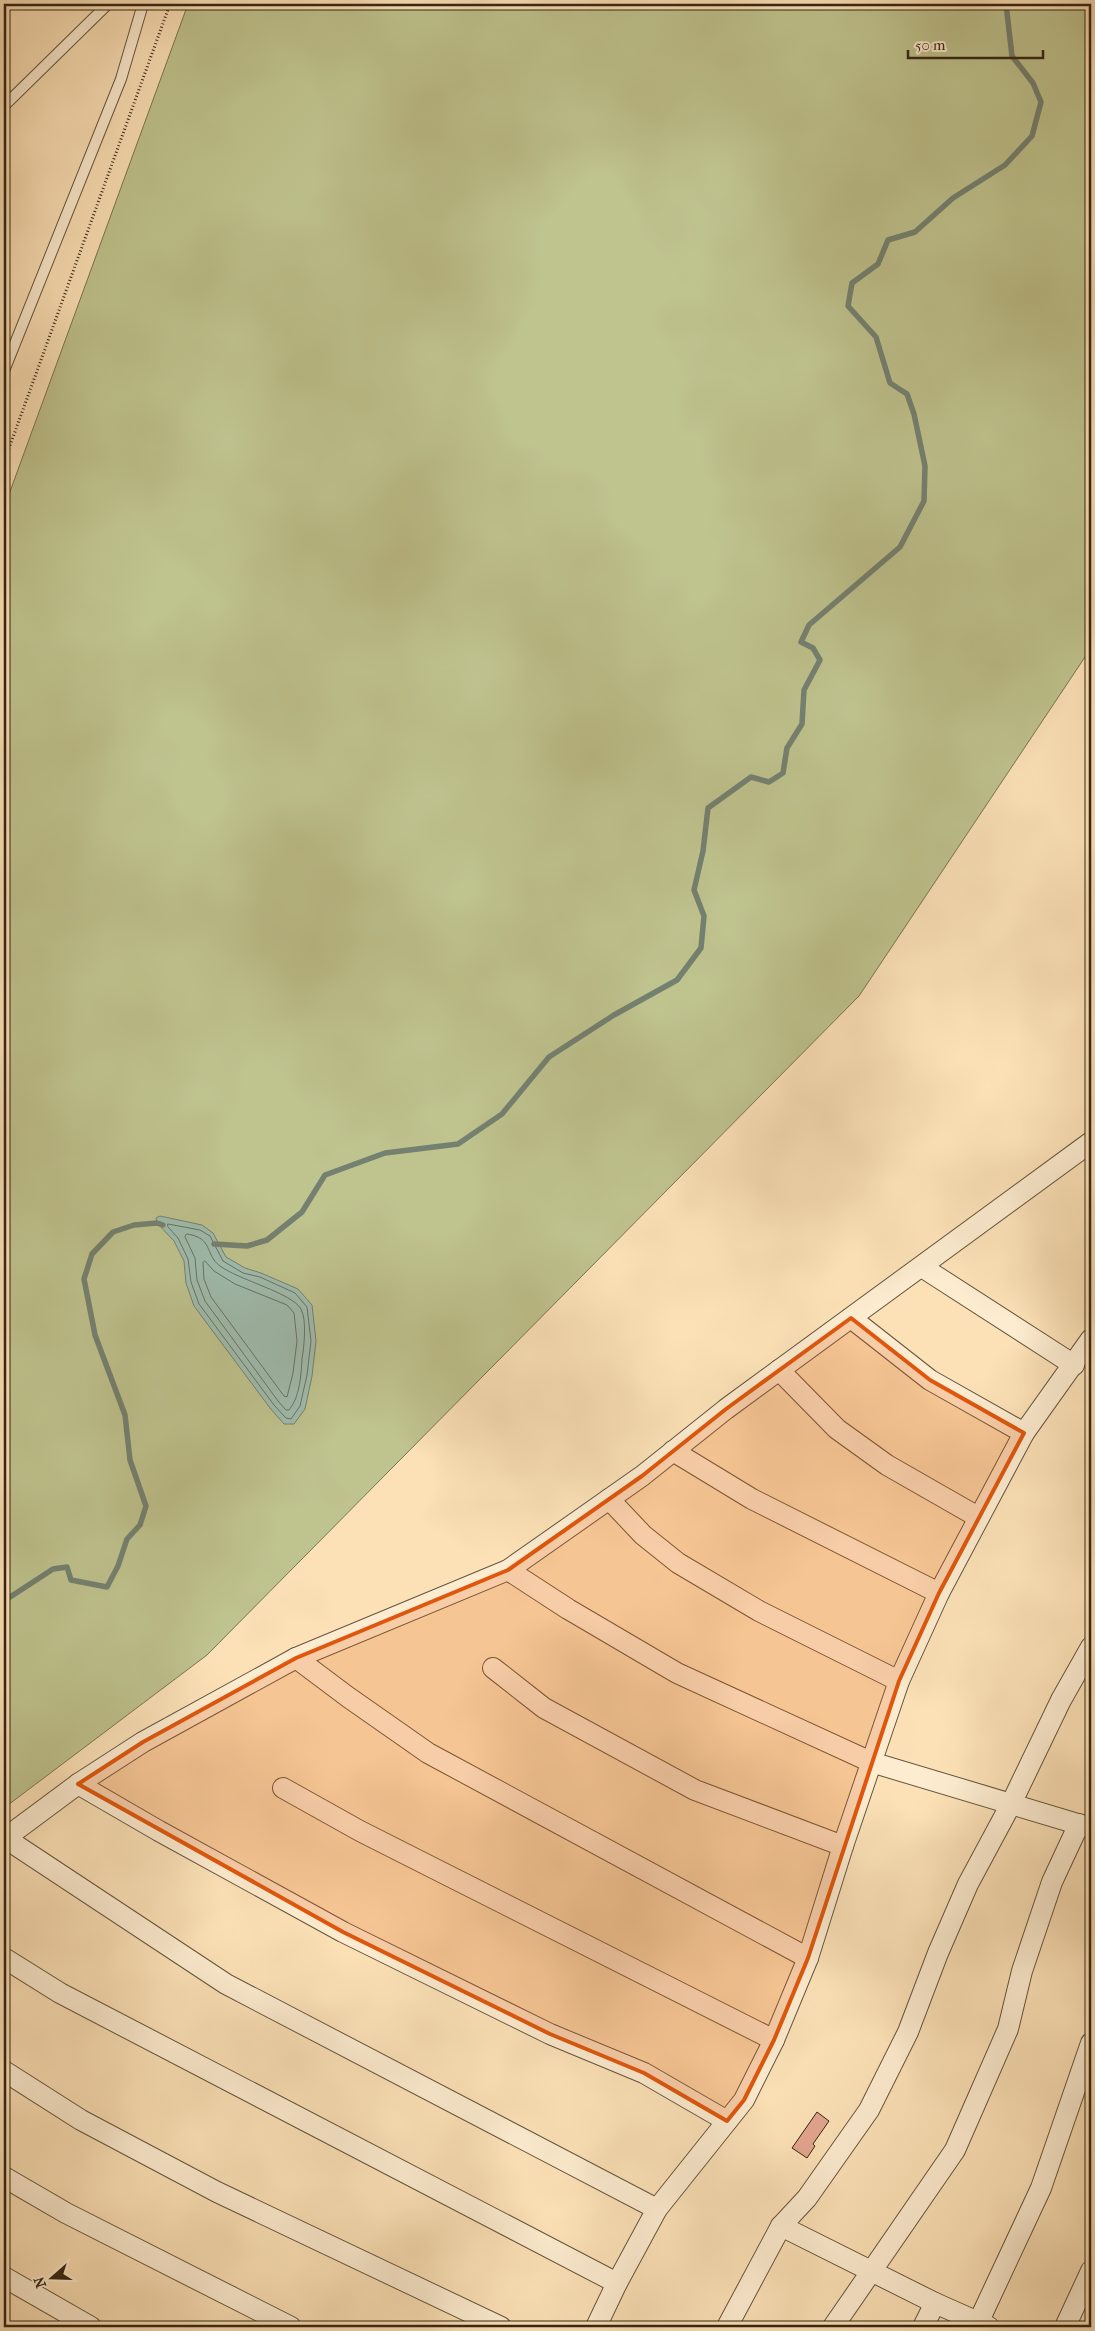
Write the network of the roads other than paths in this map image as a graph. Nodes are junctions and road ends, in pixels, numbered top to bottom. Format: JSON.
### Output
{"nodes":[{"id":1,"x":108,"y":4,"type":"edge"},
{"id":2,"x":143,"y":4,"type":"edge"},
{"id":3,"x":4,"y":106,"type":"edge"},
{"id":4,"x":4,"y":371,"type":"edge"},
{"id":5,"x":1091,"y":1142,"type":"edge"},
{"id":6,"x":922,"y":1267,"type":"junction"},
{"id":7,"x":851,"y":1318,"type":"junction"},
{"id":8,"x":1091,"y":1339,"type":"edge"},
{"id":9,"x":1074,"y":1365,"type":"junction"},
{"id":10,"x":779,"y":1370,"type":"junction"},
{"id":11,"x":1024,"y":1433,"type":"junction"},
{"id":12,"x":673,"y":1451,"type":"junction"},
{"id":13,"x":609,"y":1499,"type":"junction"},
{"id":14,"x":978,"y":1517,"type":"junction"},
{"id":15,"x":508,"y":1570,"type":"junction"},
{"id":16,"x":939,"y":1592,"type":"junction"},
{"id":17,"x":1091,"y":1648,"type":"edge"},
{"id":18,"x":296,"y":1658,"type":"junction"},
{"id":19,"x":493,"y":1668,"type":"dead end"},
{"id":20,"x":899,"y":1681,"type":"junction"},
{"id":21,"x":871,"y":1762,"type":"junction"},
{"id":22,"x":78,"y":1784,"type":"junction"},
{"id":23,"x":283,"y":1788,"type":"dead end"},
{"id":24,"x":1011,"y":1804,"type":"junction"},
{"id":25,"x":1085,"y":1826,"type":"edge"},
{"id":26,"x":5,"y":1838,"type":"edge"},
{"id":27,"x":842,"y":1846,"type":"junction"},
{"id":28,"x":4,"y":1958,"type":"edge"},
{"id":29,"x":808,"y":1958,"type":"junction"},
{"id":30,"x":774,"y":2040,"type":"junction"},
{"id":31,"x":1091,"y":2042,"type":"edge"},
{"id":32,"x":4,"y":2070,"type":"edge"},
{"id":33,"x":727,"y":2121,"type":"junction"},
{"id":34,"x":4,"y":2177,"type":"edge"},
{"id":35,"x":657,"y":2209,"type":"junction"},
{"id":36,"x":781,"y":2226,"type":"junction"},
{"id":37,"x":1091,"y":2271,"type":"edge"},
{"id":38,"x":871,"y":2272,"type":"junction"},
{"id":39,"x":4,"y":2277,"type":"edge"},
{"id":40,"x":617,"y":2283,"type":"junction"},
{"id":41,"x":935,"y":2303,"type":"junction"},
{"id":42,"x":984,"y":2325,"type":"edge"},
{"id":43,"x":91,"y":2327,"type":"edge"},
{"id":44,"x":291,"y":2327,"type":"edge"},
{"id":45,"x":501,"y":2327,"type":"edge"},
{"id":46,"x":596,"y":2327,"type":"edge"},
{"id":47,"x":727,"y":2327,"type":"edge"},
{"id":48,"x":833,"y":2327,"type":"edge"},
{"id":49,"x":923,"y":2327,"type":"edge"},
{"id":50,"x":1066,"y":2327,"type":"edge"}],
"edges":[{"from":1,"to":3,"type":"lane"},
{"from":2,"to":4,"type":"lane"},
{"from":5,"to":6,"type":"street"},
{"from":6,"to":7,"type":"street"},
{"from":6,"to":9,"type":"street"},
{"from":7,"to":10,"type":"street"},
{"from":7,"to":11,"type":"street"},
{"from":8,"to":9,"type":"street"},
{"from":9,"to":11,"type":"street"},
{"from":10,"to":12,"type":"street"},
{"from":10,"to":14,"type":"street"},
{"from":11,"to":14,"type":"street"},
{"from":12,"to":13,"type":"street"},
{"from":12,"to":16,"type":"street"},
{"from":13,"to":15,"type":"street"},
{"from":13,"to":20,"type":"street"},
{"from":14,"to":16,"type":"street"},
{"from":15,"to":18,"type":"street"},
{"from":15,"to":21,"type":"street"},
{"from":16,"to":20,"type":"street"},
{"from":17,"to":24,"type":"street"},
{"from":18,"to":22,"type":"street"},
{"from":18,"to":29,"type":"street"},
{"from":19,"to":27,"type":"street"},
{"from":20,"to":21,"type":"street"},
{"from":21,"to":24,"type":"street"},
{"from":21,"to":27,"type":"street"},
{"from":22,"to":26,"type":"street"},
{"from":22,"to":33,"type":"street"},
{"from":23,"to":30,"type":"street"},
{"from":24,"to":25,"type":"street"},
{"from":24,"to":36,"type":"street"},
{"from":25,"to":38,"type":"street"},
{"from":26,"to":35,"type":"street"},
{"from":27,"to":29,"type":"street"},
{"from":28,"to":40,"type":"street"},
{"from":29,"to":30,"type":"street"},
{"from":30,"to":33,"type":"street"},
{"from":31,"to":42,"type":"street"},
{"from":32,"to":45,"type":"street"},
{"from":33,"to":35,"type":"street"},
{"from":34,"to":44,"type":"street"},
{"from":35,"to":40,"type":"street"},
{"from":36,"to":38,"type":"street"},
{"from":36,"to":47,"type":"street"},
{"from":37,"to":50,"type":"street"},
{"from":38,"to":41,"type":"street"},
{"from":38,"to":48,"type":"street"},
{"from":39,"to":43,"type":"street"},
{"from":40,"to":46,"type":"street"},
{"from":41,"to":42,"type":"street"},
{"from":41,"to":49,"type":"street"}]}
